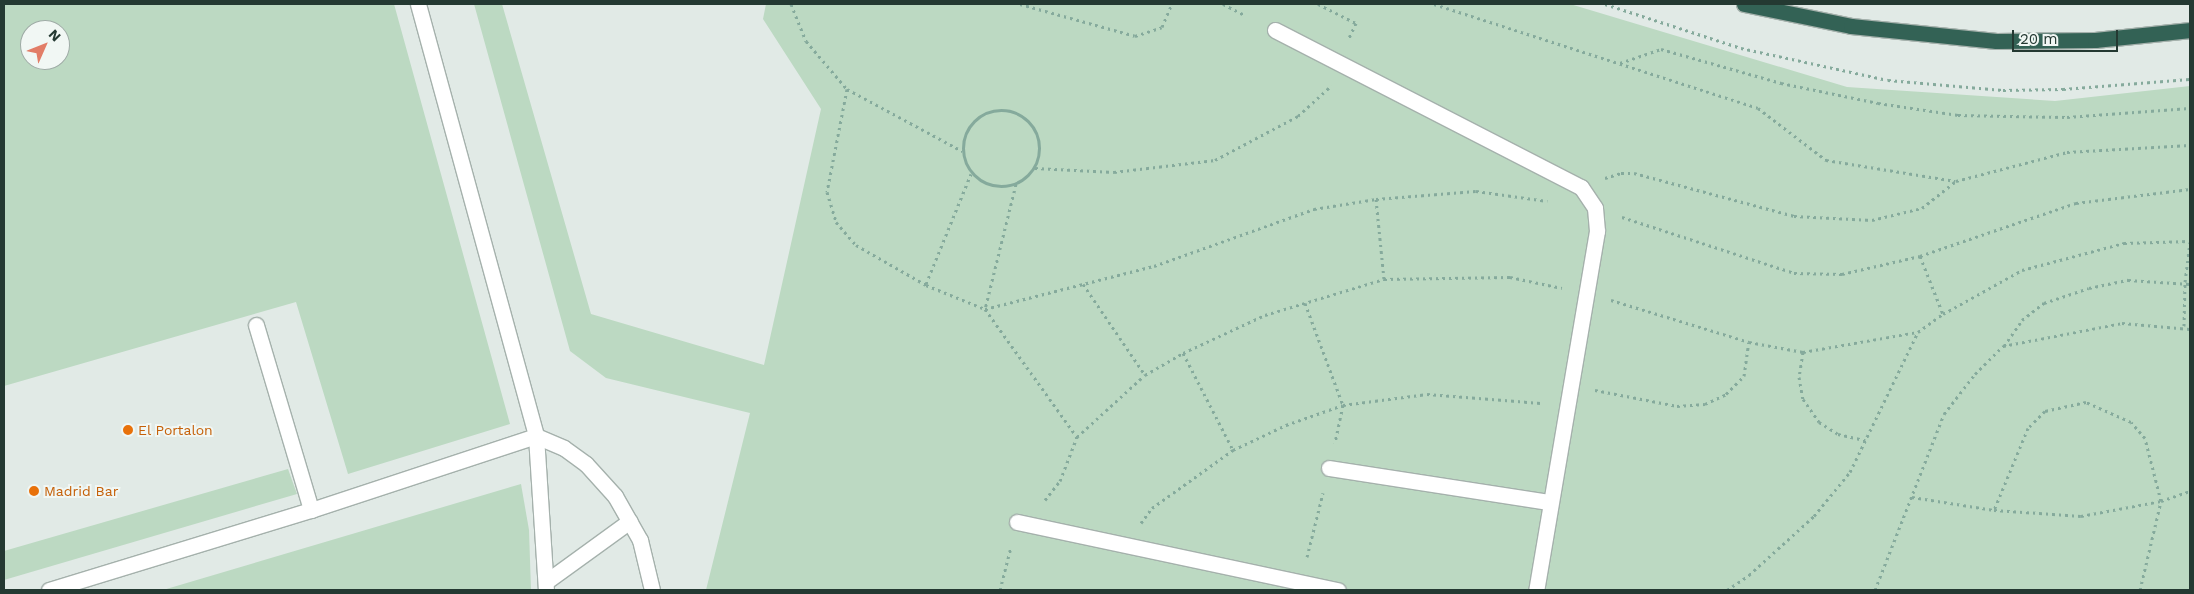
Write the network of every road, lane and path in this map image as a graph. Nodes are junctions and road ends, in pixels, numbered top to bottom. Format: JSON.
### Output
{"nodes":[{"id":1,"x":418,"y":4,"type":"edge"},
{"id":2,"x":791,"y":4,"type":"edge"},
{"id":3,"x":1020,"y":4,"type":"edge"},
{"id":4,"x":1172,"y":4,"type":"edge"},
{"id":5,"x":1223,"y":4,"type":"edge"},
{"id":6,"x":1318,"y":4,"type":"edge"},
{"id":7,"x":1434,"y":4,"type":"edge"},
{"id":8,"x":1605,"y":4,"type":"edge"},
{"id":9,"x":1744,"y":4,"type":"edge"},
{"id":10,"x":1245,"y":15,"type":"dead end"},
{"id":11,"x":1275,"y":30,"type":"dead end"},
{"id":12,"x":2190,"y":30,"type":"edge"},
{"id":13,"x":1620,"y":63,"type":"junction"},
{"id":14,"x":1342,"y":67,"type":"junction"},
{"id":15,"x":2190,"y":79,"type":"edge"},
{"id":16,"x":847,"y":89,"type":"junction"},
{"id":17,"x":2190,"y":108,"type":"edge"},
{"id":18,"x":2190,"y":145,"type":"edge"},
{"id":19,"x":962,"y":151,"type":"junction"},
{"id":20,"x":1035,"y":168,"type":"junction"},
{"id":21,"x":971,"y":174,"type":"junction"},
{"id":22,"x":1956,"y":181,"type":"junction"},
{"id":23,"x":1016,"y":184,"type":"junction"},
{"id":24,"x":1580,"y":187,"type":"junction"},
{"id":25,"x":1376,"y":199,"type":"dead end"},
{"id":26,"x":2190,"y":241,"type":"edge"},
{"id":27,"x":1920,"y":256,"type":"dead end"},
{"id":28,"x":1384,"y":279,"type":"junction"},
{"id":29,"x":2185,"y":282,"type":"junction"},
{"id":30,"x":1082,"y":284,"type":"dead end"},
{"id":31,"x":2190,"y":284,"type":"edge"},
{"id":32,"x":926,"y":285,"type":"junction"},
{"id":33,"x":1585,"y":292,"type":"junction"},
{"id":34,"x":985,"y":309,"type":"junction"},
{"id":35,"x":1943,"y":314,"type":"junction"},
{"id":36,"x":256,"y":325,"type":"dead end"},
{"id":37,"x":2184,"y":326,"type":"junction"},
{"id":38,"x":2190,"y":329,"type":"edge"},
{"id":39,"x":1918,"y":332,"type":"junction"},
{"id":40,"x":1749,"y":342,"type":"junction"},
{"id":41,"x":2003,"y":346,"type":"junction"},
{"id":42,"x":1803,"y":352,"type":"junction"},
{"id":43,"x":1183,"y":353,"type":"junction"},
{"id":44,"x":1145,"y":375,"type":"junction"},
{"id":45,"x":1570,"y":386,"type":"junction"},
{"id":46,"x":1566,"y":407,"type":"junction"},
{"id":47,"x":536,"y":436,"type":"junction"},
{"id":48,"x":1077,"y":437,"type":"junction"},
{"id":49,"x":1865,"y":440,"type":"junction"},
{"id":50,"x":1233,"y":450,"type":"junction"},
{"id":51,"x":1329,"y":468,"type":"dead end"},
{"id":52,"x":2190,"y":491,"type":"edge"},
{"id":53,"x":1912,"y":498,"type":"junction"},
{"id":54,"x":2161,"y":501,"type":"junction"},
{"id":55,"x":1549,"y":502,"type":"junction"},
{"id":56,"x":311,"y":510,"type":"junction"},
{"id":57,"x":1994,"y":510,"type":"junction"},
{"id":58,"x":630,"y":521,"type":"junction"},
{"id":59,"x":1017,"y":522,"type":"junction"},
{"id":60,"x":1123,"y":545,"type":"junction"},
{"id":61,"x":547,"y":586,"type":"edge"},
{"id":62,"x":49,"y":590,"type":"edge"},
{"id":63,"x":652,"y":590,"type":"edge"},
{"id":64,"x":1000,"y":590,"type":"edge"},
{"id":65,"x":1338,"y":590,"type":"edge"},
{"id":66,"x":1536,"y":590,"type":"edge"},
{"id":67,"x":1727,"y":590,"type":"edge"},
{"id":68,"x":1875,"y":590,"type":"edge"},
{"id":69,"x":2140,"y":590,"type":"edge"}],
"edges":[{"from":1,"to":47,"type":"lane"},
{"from":2,"to":16,"type":"path"},
{"from":3,"to":4,"type":"path"},
{"from":5,"to":10,"type":"path"},
{"from":6,"to":14,"type":"path"},
{"from":7,"to":13,"type":"path"},
{"from":8,"to":15,"type":"path"},
{"from":9,"to":12,"type":"highway"},
{"from":11,"to":14,"type":"lane"},
{"from":13,"to":17,"type":"path"},
{"from":13,"to":22,"type":"path"},
{"from":14,"to":20,"type":"path"},
{"from":14,"to":24,"type":"lane"},
{"from":16,"to":19,"type":"path"},
{"from":16,"to":32,"type":"path"},
{"from":18,"to":22,"type":"path"},
{"from":19,"to":20,"type":"path"},
{"from":19,"to":21,"type":"path"},
{"from":20,"to":23,"type":"path"},
{"from":21,"to":23,"type":"path"},
{"from":21,"to":32,"type":"path"},
{"from":22,"to":24,"type":"path"},
{"from":23,"to":34,"type":"path"},
{"from":24,"to":33,"type":"lane"},
{"from":25,"to":28,"type":"path"},
{"from":26,"to":29,"type":"path"},
{"from":26,"to":35,"type":"path"},
{"from":27,"to":35,"type":"path"},
{"from":28,"to":33,"type":"path"},
{"from":28,"to":43,"type":"path"},
{"from":29,"to":31,"type":"path"},
{"from":29,"to":37,"type":"path"},
{"from":29,"to":41,"type":"path"},
{"from":30,"to":44,"type":"path"},
{"from":32,"to":34,"type":"path"},
{"from":33,"to":40,"type":"path"},
{"from":33,"to":45,"type":"lane"},
{"from":34,"to":48,"type":"path"},
{"from":35,"to":39,"type":"path"},
{"from":36,"to":56,"type":"lane"},
{"from":37,"to":38,"type":"path"},
{"from":37,"to":41,"type":"path"},
{"from":39,"to":42,"type":"path"},
{"from":39,"to":49,"type":"path"},
{"from":40,"to":42,"type":"path"},
{"from":40,"to":45,"type":"path"},
{"from":41,"to":53,"type":"path"},
{"from":42,"to":49,"type":"path"},
{"from":43,"to":44,"type":"path"},
{"from":43,"to":50,"type":"path"},
{"from":44,"to":48,"type":"path"},
{"from":45,"to":46,"type":"lane"},
{"from":46,"to":50,"type":"path"},
{"from":46,"to":55,"type":"lane"},
{"from":47,"to":56,"type":"lane"},
{"from":47,"to":58,"type":"lane"},
{"from":47,"to":61,"type":"lane"},
{"from":48,"to":59,"type":"path"},
{"from":49,"to":67,"type":"path"},
{"from":50,"to":60,"type":"path"},
{"from":51,"to":55,"type":"lane"},
{"from":52,"to":54,"type":"path"},
{"from":53,"to":57,"type":"path"},
{"from":53,"to":68,"type":"path"},
{"from":54,"to":57,"type":"path"},
{"from":54,"to":57,"type":"path"},
{"from":54,"to":69,"type":"path"},
{"from":55,"to":66,"type":"lane"},
{"from":56,"to":62,"type":"lane"},
{"from":58,"to":61,"type":"lane"},
{"from":58,"to":63,"type":"lane"},
{"from":59,"to":60,"type":"lane"},
{"from":59,"to":64,"type":"path"},
{"from":60,"to":65,"type":"lane"}]}
